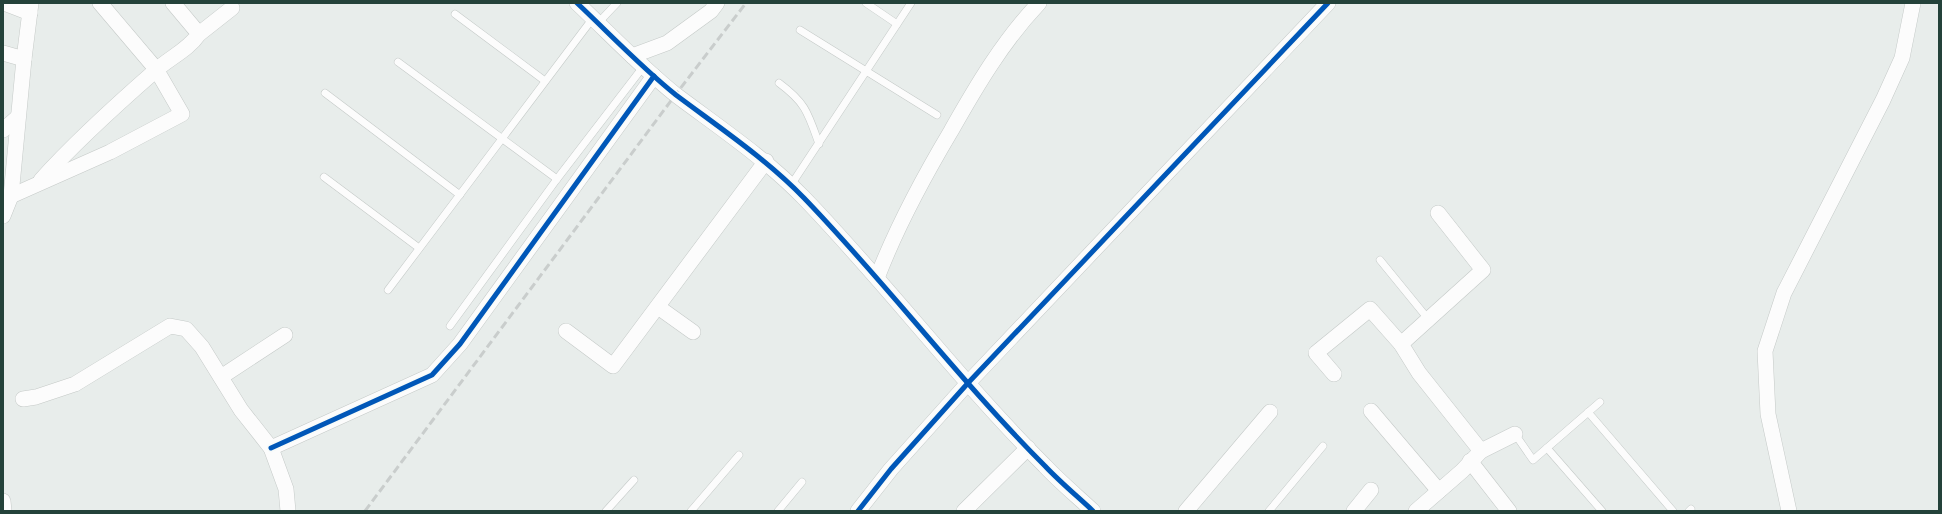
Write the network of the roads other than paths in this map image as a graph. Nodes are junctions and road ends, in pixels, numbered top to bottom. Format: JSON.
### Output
{"nodes":[{"id":1,"x":4,"y":3,"type":"edge"},
{"id":2,"x":100,"y":3,"type":"edge"},
{"id":3,"x":173,"y":3,"type":"edge"},
{"id":4,"x":577,"y":3,"type":"edge"},
{"id":5,"x":617,"y":3,"type":"edge"},
{"id":6,"x":718,"y":3,"type":"edge"},
{"id":7,"x":866,"y":3,"type":"edge"},
{"id":8,"x":911,"y":3,"type":"edge"},
{"id":9,"x":1039,"y":3,"type":"edge"},
{"id":10,"x":1328,"y":3,"type":"edge"},
{"id":11,"x":1912,"y":3,"type":"edge"},
{"id":12,"x":30,"y":8,"type":"edge"},
{"id":13,"x":232,"y":8,"type":"dead end"},
{"id":14,"x":455,"y":14,"type":"dead end"},
{"id":15,"x":595,"y":20,"type":"junction"},
{"id":16,"x":897,"y":24,"type":"junction"},
{"id":17,"x":800,"y":30,"type":"dead end"},
{"id":18,"x":199,"y":34,"type":"junction"},
{"id":19,"x":3,"y":53,"type":"edge"},
{"id":20,"x":632,"y":56,"type":"junction"},
{"id":21,"x":24,"y":60,"type":"junction"},
{"id":22,"x":398,"y":62,"type":"dead end"},
{"id":23,"x":156,"y":69,"type":"junction"},
{"id":24,"x":649,"y":71,"type":"junction"},
{"id":25,"x":867,"y":72,"type":"junction"},
{"id":26,"x":546,"y":80,"type":"junction"},
{"id":27,"x":779,"y":83,"type":"dead end"},
{"id":28,"x":326,"y":93,"type":"dead end"},
{"id":29,"x":937,"y":115,"type":"dead end"},
{"id":30,"x":18,"y":117,"type":"junction"},
{"id":31,"x":3,"y":130,"type":"edge"},
{"id":32,"x":502,"y":138,"type":"junction"},
{"id":33,"x":819,"y":144,"type":"junction"},
{"id":34,"x":766,"y":161,"type":"junction"},
{"id":35,"x":324,"y":177,"type":"dead end"},
{"id":36,"x":558,"y":179,"type":"junction"},
{"id":37,"x":37,"y":184,"type":"junction"},
{"id":38,"x":792,"y":185,"type":"junction"},
{"id":39,"x":460,"y":195,"type":"junction"},
{"id":40,"x":11,"y":196,"type":"junction"},
{"id":41,"x":4,"y":213,"type":"edge"},
{"id":42,"x":1438,"y":213,"type":"dead end"},
{"id":43,"x":419,"y":248,"type":"junction"},
{"id":44,"x":1380,"y":260,"type":"dead end"},
{"id":45,"x":877,"y":278,"type":"junction"},
{"id":46,"x":388,"y":290,"type":"dead end"},
{"id":47,"x":658,"y":307,"type":"junction"},
{"id":48,"x":1429,"y":320,"type":"junction"},
{"id":49,"x":450,"y":326,"type":"dead end"},
{"id":50,"x":566,"y":331,"type":"dead end"},
{"id":51,"x":693,"y":332,"type":"dead end"},
{"id":52,"x":285,"y":335,"type":"dead end"},
{"id":53,"x":1402,"y":344,"type":"junction"},
{"id":54,"x":1334,"y":374,"type":"dead end"},
{"id":55,"x":221,"y":377,"type":"junction"},
{"id":56,"x":968,"y":383,"type":"junction"},
{"id":57,"x":23,"y":399,"type":"dead end"},
{"id":58,"x":1600,"y":402,"type":"dead end"},
{"id":59,"x":1371,"y":411,"type":"dead end"},
{"id":60,"x":1270,"y":412,"type":"dead end"},
{"id":61,"x":1588,"y":412,"type":"junction"},
{"id":62,"x":1515,"y":434,"type":"joint"},
{"id":63,"x":1322,"y":446,"type":"dead end"},
{"id":64,"x":271,"y":448,"type":"junction"},
{"id":65,"x":1028,"y":448,"type":"junction"},
{"id":66,"x":1546,"y":448,"type":"junction"},
{"id":67,"x":739,"y":455,"type":"dead end"},
{"id":68,"x":1476,"y":456,"type":"junction"},
{"id":69,"x":634,"y":480,"type":"dead end"},
{"id":70,"x":802,"y":482,"type":"dead end"},
{"id":71,"x":1371,"y":490,"type":"dead end"},
{"id":72,"x":1438,"y":492,"type":"junction"},
{"id":73,"x":3,"y":501,"type":"edge"},
{"id":74,"x":4,"y":511,"type":"edge"},
{"id":75,"x":288,"y":511,"type":"edge"},
{"id":76,"x":606,"y":511,"type":"edge"},
{"id":77,"x":691,"y":511,"type":"edge"},
{"id":78,"x":778,"y":511,"type":"edge"},
{"id":79,"x":858,"y":511,"type":"edge"},
{"id":80,"x":964,"y":511,"type":"edge"},
{"id":81,"x":1093,"y":511,"type":"edge"},
{"id":82,"x":1186,"y":511,"type":"edge"},
{"id":83,"x":1269,"y":511,"type":"edge"},
{"id":84,"x":1354,"y":511,"type":"edge"},
{"id":85,"x":1416,"y":511,"type":"edge"},
{"id":86,"x":1509,"y":511,"type":"edge"},
{"id":87,"x":1602,"y":511,"type":"edge"},
{"id":88,"x":1673,"y":511,"type":"edge"},
{"id":89,"x":1789,"y":511,"type":"edge"}],
"edges":[{"from":1,"to":12,"type":"street"},
{"from":2,"to":23,"type":"street"},
{"from":3,"to":18,"type":"street"},
{"from":4,"to":15,"type":"street"},
{"from":5,"to":15,"type":"lane"},
{"from":6,"to":20,"type":"street"},
{"from":7,"to":16,"type":"lane"},
{"from":8,"to":16,"type":"lane"},
{"from":9,"to":45,"type":"street"},
{"from":10,"to":56,"type":"street"},
{"from":11,"to":89,"type":"street"},
{"from":12,"to":21,"type":"street"},
{"from":13,"to":18,"type":"street"},
{"from":14,"to":26,"type":"lane"},
{"from":15,"to":20,"type":"street"},
{"from":15,"to":26,"type":"lane"},
{"from":16,"to":25,"type":"lane"},
{"from":17,"to":25,"type":"lane"},
{"from":18,"to":23,"type":"street"},
{"from":19,"to":21,"type":"street"},
{"from":20,"to":24,"type":"street"},
{"from":21,"to":30,"type":"street"},
{"from":22,"to":32,"type":"lane"},
{"from":23,"to":37,"type":"street"},
{"from":23,"to":37,"type":"street"},
{"from":24,"to":34,"type":"street"},
{"from":24,"to":36,"type":"lane"},
{"from":24,"to":64,"type":"street"},
{"from":25,"to":29,"type":"lane"},
{"from":25,"to":33,"type":"lane"},
{"from":26,"to":32,"type":"lane"},
{"from":27,"to":33,"type":"lane"},
{"from":28,"to":39,"type":"lane"},
{"from":30,"to":31,"type":"street"},
{"from":30,"to":40,"type":"street"},
{"from":32,"to":36,"type":"lane"},
{"from":32,"to":39,"type":"lane"},
{"from":33,"to":38,"type":"lane"},
{"from":34,"to":38,"type":"street"},
{"from":34,"to":47,"type":"street"},
{"from":35,"to":43,"type":"lane"},
{"from":36,"to":49,"type":"lane"},
{"from":37,"to":40,"type":"street"},
{"from":38,"to":45,"type":"street"},
{"from":39,"to":43,"type":"lane"},
{"from":40,"to":41,"type":"street"},
{"from":42,"to":48,"type":"street"},
{"from":43,"to":46,"type":"lane"},
{"from":44,"to":48,"type":"lane"},
{"from":45,"to":56,"type":"street"},
{"from":47,"to":50,"type":"street"},
{"from":47,"to":51,"type":"street"},
{"from":48,"to":53,"type":"street"},
{"from":52,"to":55,"type":"street"},
{"from":53,"to":54,"type":"street"},
{"from":53,"to":68,"type":"street"},
{"from":55,"to":57,"type":"street"},
{"from":55,"to":64,"type":"street"},
{"from":56,"to":65,"type":"street"},
{"from":56,"to":79,"type":"street"},
{"from":58,"to":61,"type":"lane"},
{"from":59,"to":72,"type":"street"},
{"from":60,"to":82,"type":"street"},
{"from":61,"to":66,"type":"lane"},
{"from":61,"to":88,"type":"lane"},
{"from":62,"to":66,"type":"lane"},
{"from":62,"to":68,"type":"street"},
{"from":63,"to":83,"type":"lane"},
{"from":64,"to":75,"type":"street"},
{"from":65,"to":80,"type":"street"},
{"from":65,"to":81,"type":"street"},
{"from":66,"to":87,"type":"lane"},
{"from":67,"to":77,"type":"lane"},
{"from":68,"to":72,"type":"street"},
{"from":68,"to":86,"type":"street"},
{"from":69,"to":76,"type":"lane"},
{"from":70,"to":78,"type":"lane"},
{"from":71,"to":84,"type":"street"},
{"from":72,"to":85,"type":"street"},
{"from":73,"to":74,"type":"street"}]}
